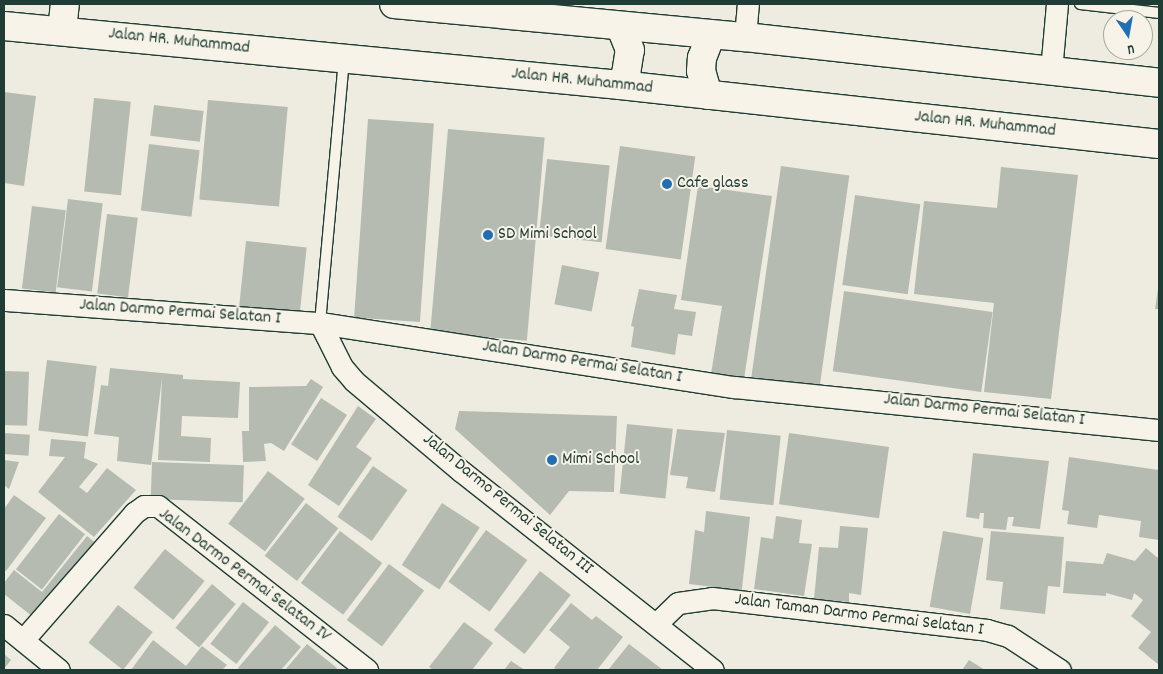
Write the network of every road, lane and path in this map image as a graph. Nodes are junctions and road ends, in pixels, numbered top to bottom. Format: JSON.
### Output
{"nodes":[{"id":1,"x":64,"y":4,"type":"edge"},
{"id":2,"x":399,"y":4,"type":"edge"},
{"id":3,"x":748,"y":4,"type":"edge"},
{"id":4,"x":1057,"y":4,"type":"edge"},
{"id":5,"x":1080,"y":4,"type":"edge"},
{"id":6,"x":1159,"y":13,"type":"edge"},
{"id":7,"x":4,"y":26,"type":"edge"},
{"id":8,"x":621,"y":28,"type":"junction"},
{"id":9,"x":62,"y":31,"type":"junction"},
{"id":10,"x":712,"y":35,"type":"junction"},
{"id":11,"x":745,"y":37,"type":"junction"},
{"id":12,"x":344,"y":58,"type":"junction"},
{"id":13,"x":1051,"y":71,"type":"junction"},
{"id":14,"x":1159,"y":83,"type":"edge"},
{"id":15,"x":620,"y":86,"type":"junction"},
{"id":16,"x":708,"y":95,"type":"junction"},
{"id":17,"x":1159,"y":144,"type":"edge"},
{"id":18,"x":4,"y":300,"type":"edge"},
{"id":19,"x":320,"y":323,"type":"junction"},
{"id":20,"x":1159,"y":430,"type":"edge"},
{"id":21,"x":656,"y":624,"type":"junction"},
{"id":22,"x":4,"y":625,"type":"edge"},
{"id":23,"x":23,"y":640,"type":"junction"},
{"id":24,"x":59,"y":670,"type":"edge"},
{"id":25,"x":367,"y":670,"type":"edge"},
{"id":26,"x":713,"y":670,"type":"edge"},
{"id":27,"x":1060,"y":670,"type":"edge"}],
"edges":[{"from":1,"to":9,"type":"main road"},
{"from":2,"to":8,"type":"main road"},
{"from":3,"to":11,"type":"street"},
{"from":4,"to":13,"type":"street"},
{"from":5,"to":6,"type":"lane"},
{"from":7,"to":9,"type":"main road","name":"Jalan HR. Muhammad"},
{"from":8,"to":10,"type":"main road"},
{"from":8,"to":15,"type":"main road"},
{"from":9,"to":12,"type":"main road","name":"Jalan HR. Muhammad"},
{"from":10,"to":11,"type":"main road"},
{"from":10,"to":16,"type":"main road"},
{"from":11,"to":13,"type":"main road"},
{"from":12,"to":15,"type":"main road","name":"Jalan HR. Muhammad"},
{"from":12,"to":19,"type":"lane"},
{"from":13,"to":14,"type":"main road"},
{"from":15,"to":16,"type":"main road","name":"Jalan HR. Muhammad"},
{"from":16,"to":17,"type":"main road","name":"Jalan HR. Muhammad"},
{"from":18,"to":19,"type":"street","name":"Jalan Darmo Permai Selatan I"},
{"from":19,"to":20,"type":"street","name":"Jalan Darmo Permai Selatan I"},
{"from":19,"to":21,"type":"street","name":"Jalan Darmo Permai Selatan III"},
{"from":21,"to":26,"type":"street","name":"Jalan Darmo Permai Selatan III"},
{"from":21,"to":27,"type":"street","name":"Jalan Taman Darmo Permai Selatan I"},
{"from":22,"to":23,"type":"street"},
{"from":23,"to":24,"type":"street"},
{"from":23,"to":25,"type":"street","name":"Jalan Darmo Permai Selatan IV"}]}
